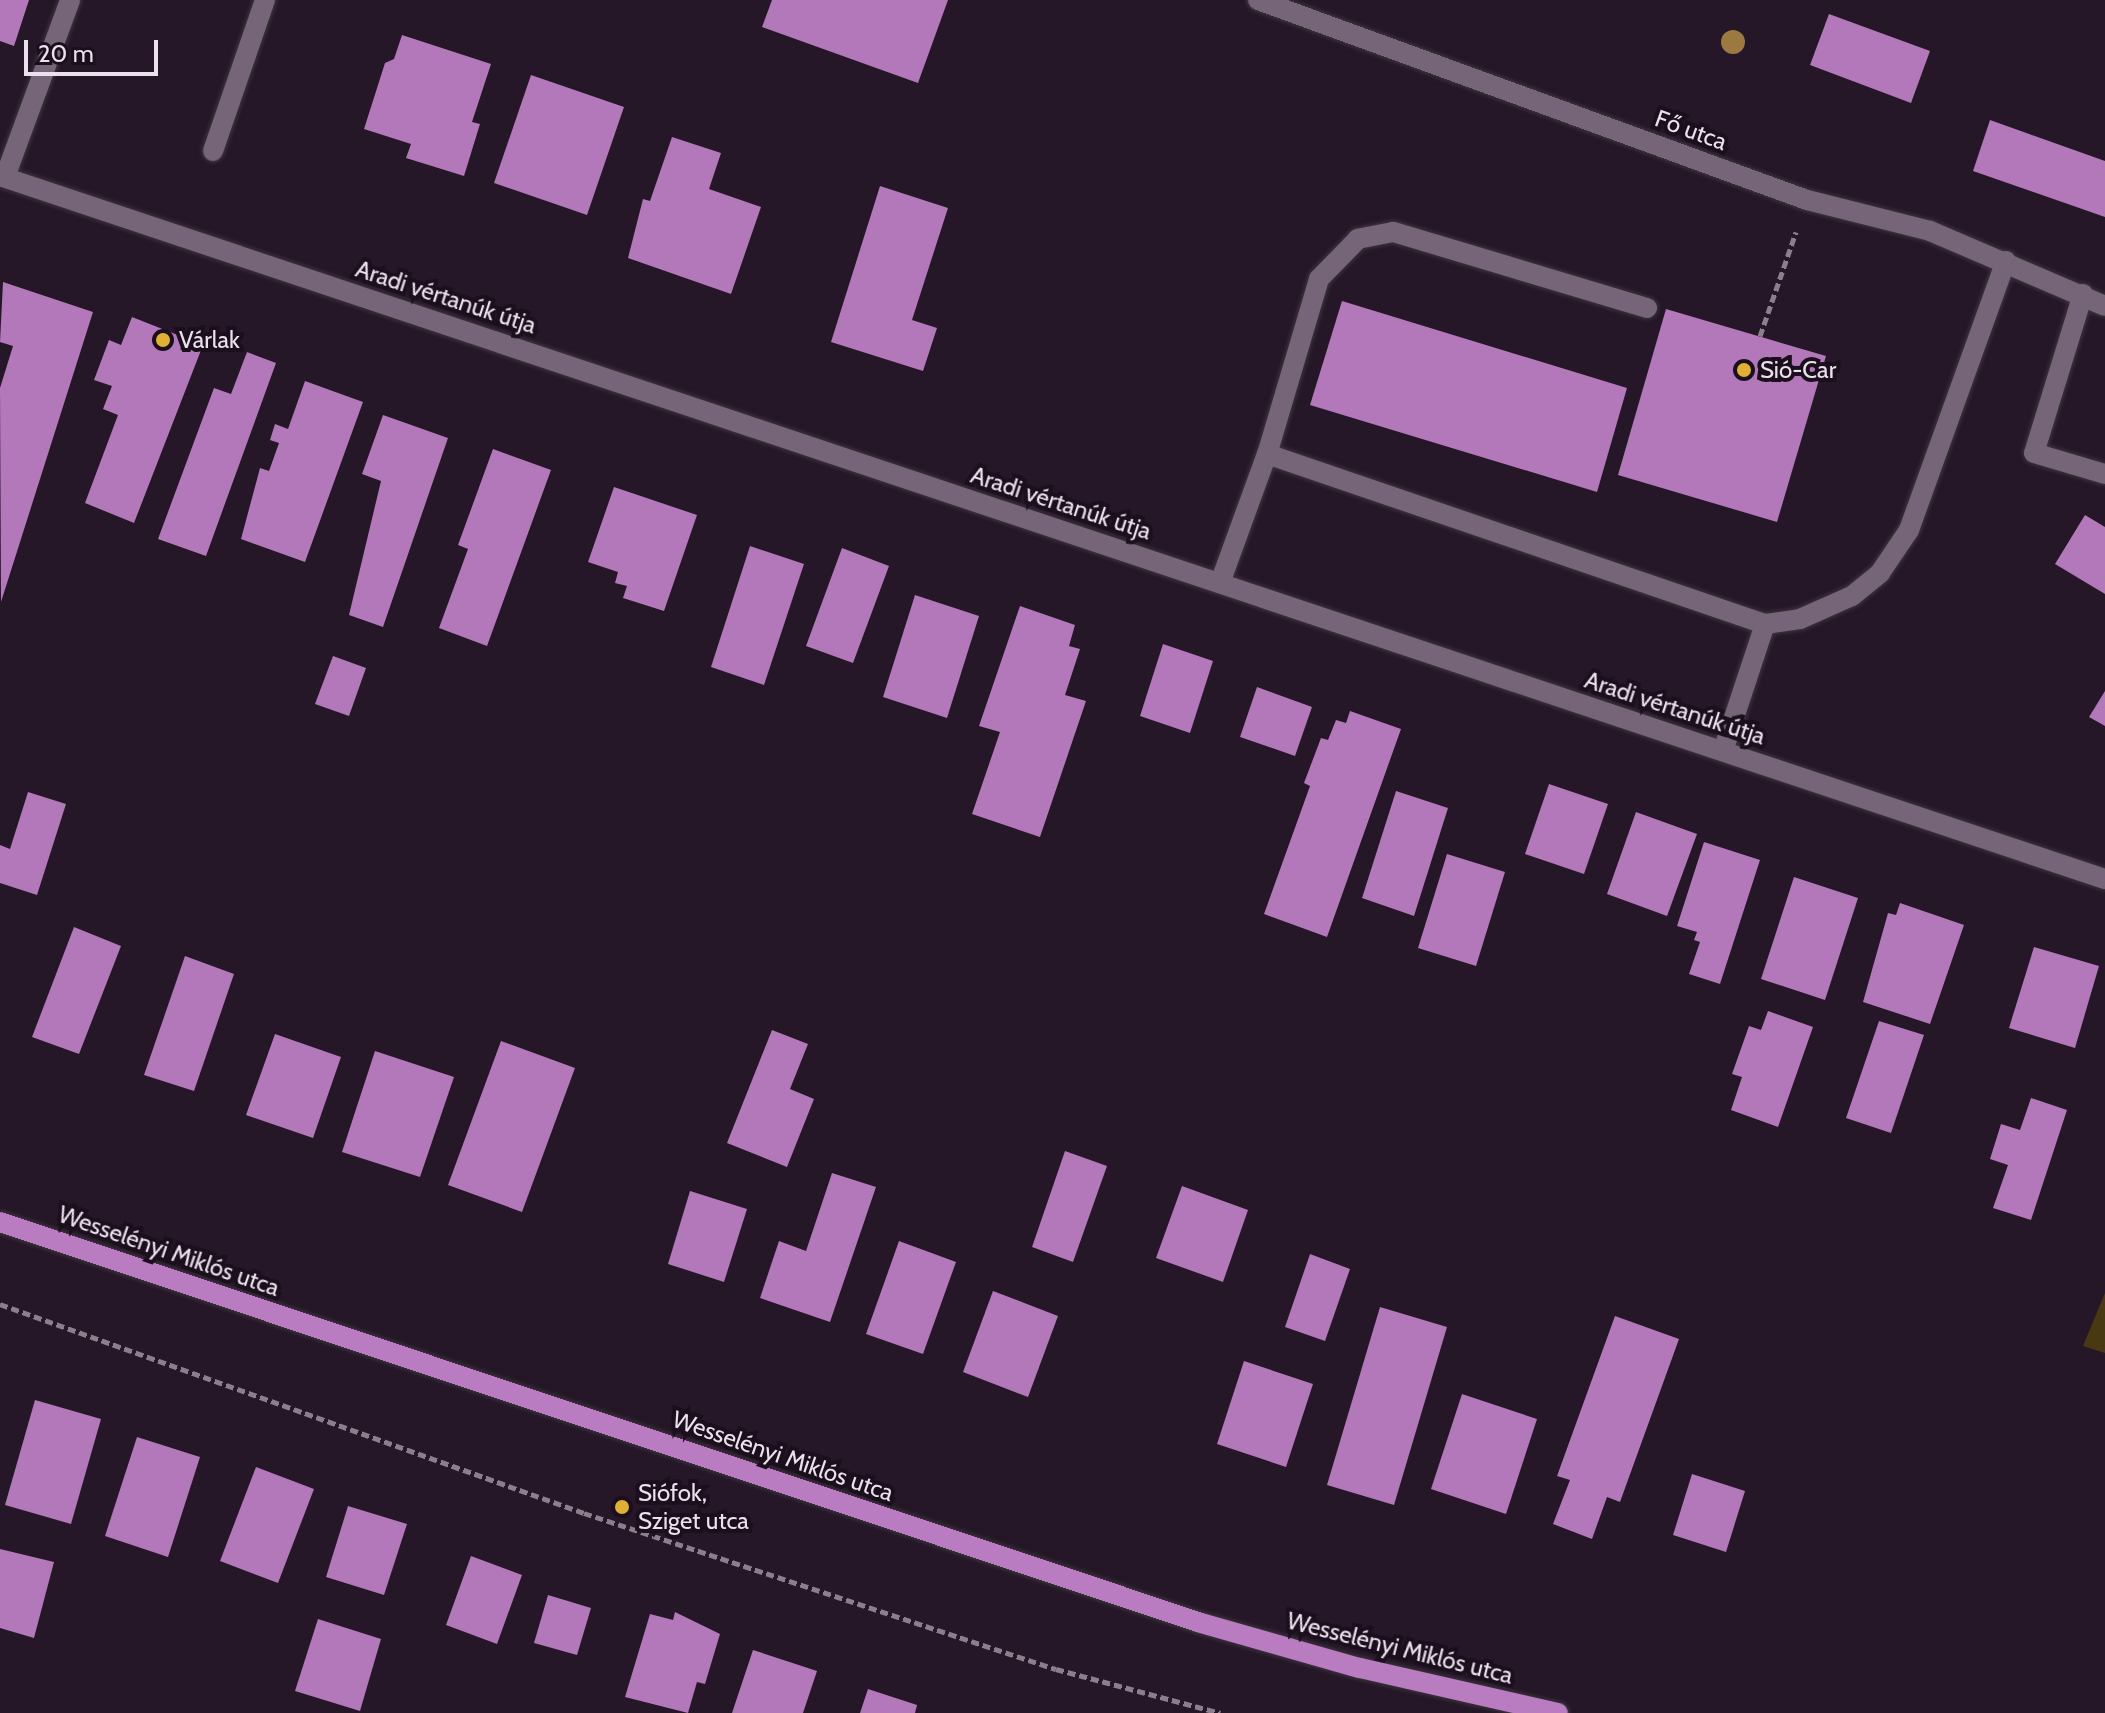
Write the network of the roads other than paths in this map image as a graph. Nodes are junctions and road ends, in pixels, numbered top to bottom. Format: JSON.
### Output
{"nodes":[{"id":1,"x":70,"y":0,"type":"edge"},
{"id":2,"x":265,"y":0,"type":"edge"},
{"id":3,"x":1258,"y":0,"type":"edge"},
{"id":4,"x":213,"y":151,"type":"dead end"},
{"id":5,"x":3,"y":176,"type":"edge"},
{"id":6,"x":2006,"y":261,"type":"junction"},
{"id":7,"x":2083,"y":294,"type":"junction"},
{"id":8,"x":2105,"y":306,"type":"edge"},
{"id":9,"x":1647,"y":308,"type":"dead end"},
{"id":10,"x":1267,"y":454,"type":"junction"},
{"id":11,"x":2105,"y":474,"type":"edge"},
{"id":12,"x":1220,"y":583,"type":"junction"},
{"id":13,"x":1765,"y":624,"type":"junction"},
{"id":14,"x":1723,"y":751,"type":"junction"},
{"id":15,"x":2105,"y":879,"type":"edge"},
{"id":16,"x":0,"y":1222,"type":"edge"},
{"id":17,"x":1558,"y":1713,"type":"edge"}],
"edges":[{"from":1,"to":5,"type":"street"},
{"from":2,"to":4,"type":"street"},
{"from":3,"to":6,"type":"street","name":"Fő utca"},
{"from":5,"to":12,"type":"street","name":"Aradi vértanúk útja"},
{"from":6,"to":7,"type":"street","name":"Fő utca"},
{"from":6,"to":13,"type":"street"},
{"from":7,"to":8,"type":"street","name":"Fő utca"},
{"from":7,"to":11,"type":"street"},
{"from":9,"to":10,"type":"street"},
{"from":10,"to":12,"type":"street"},
{"from":10,"to":13,"type":"street"},
{"from":12,"to":14,"type":"street","name":"Aradi vértanúk útja"},
{"from":13,"to":14,"type":"street"},
{"from":14,"to":15,"type":"street","name":"Aradi vértanúk útja"},
{"from":16,"to":17,"type":"main road","name":"Wesselényi Miklós utca"}]}
